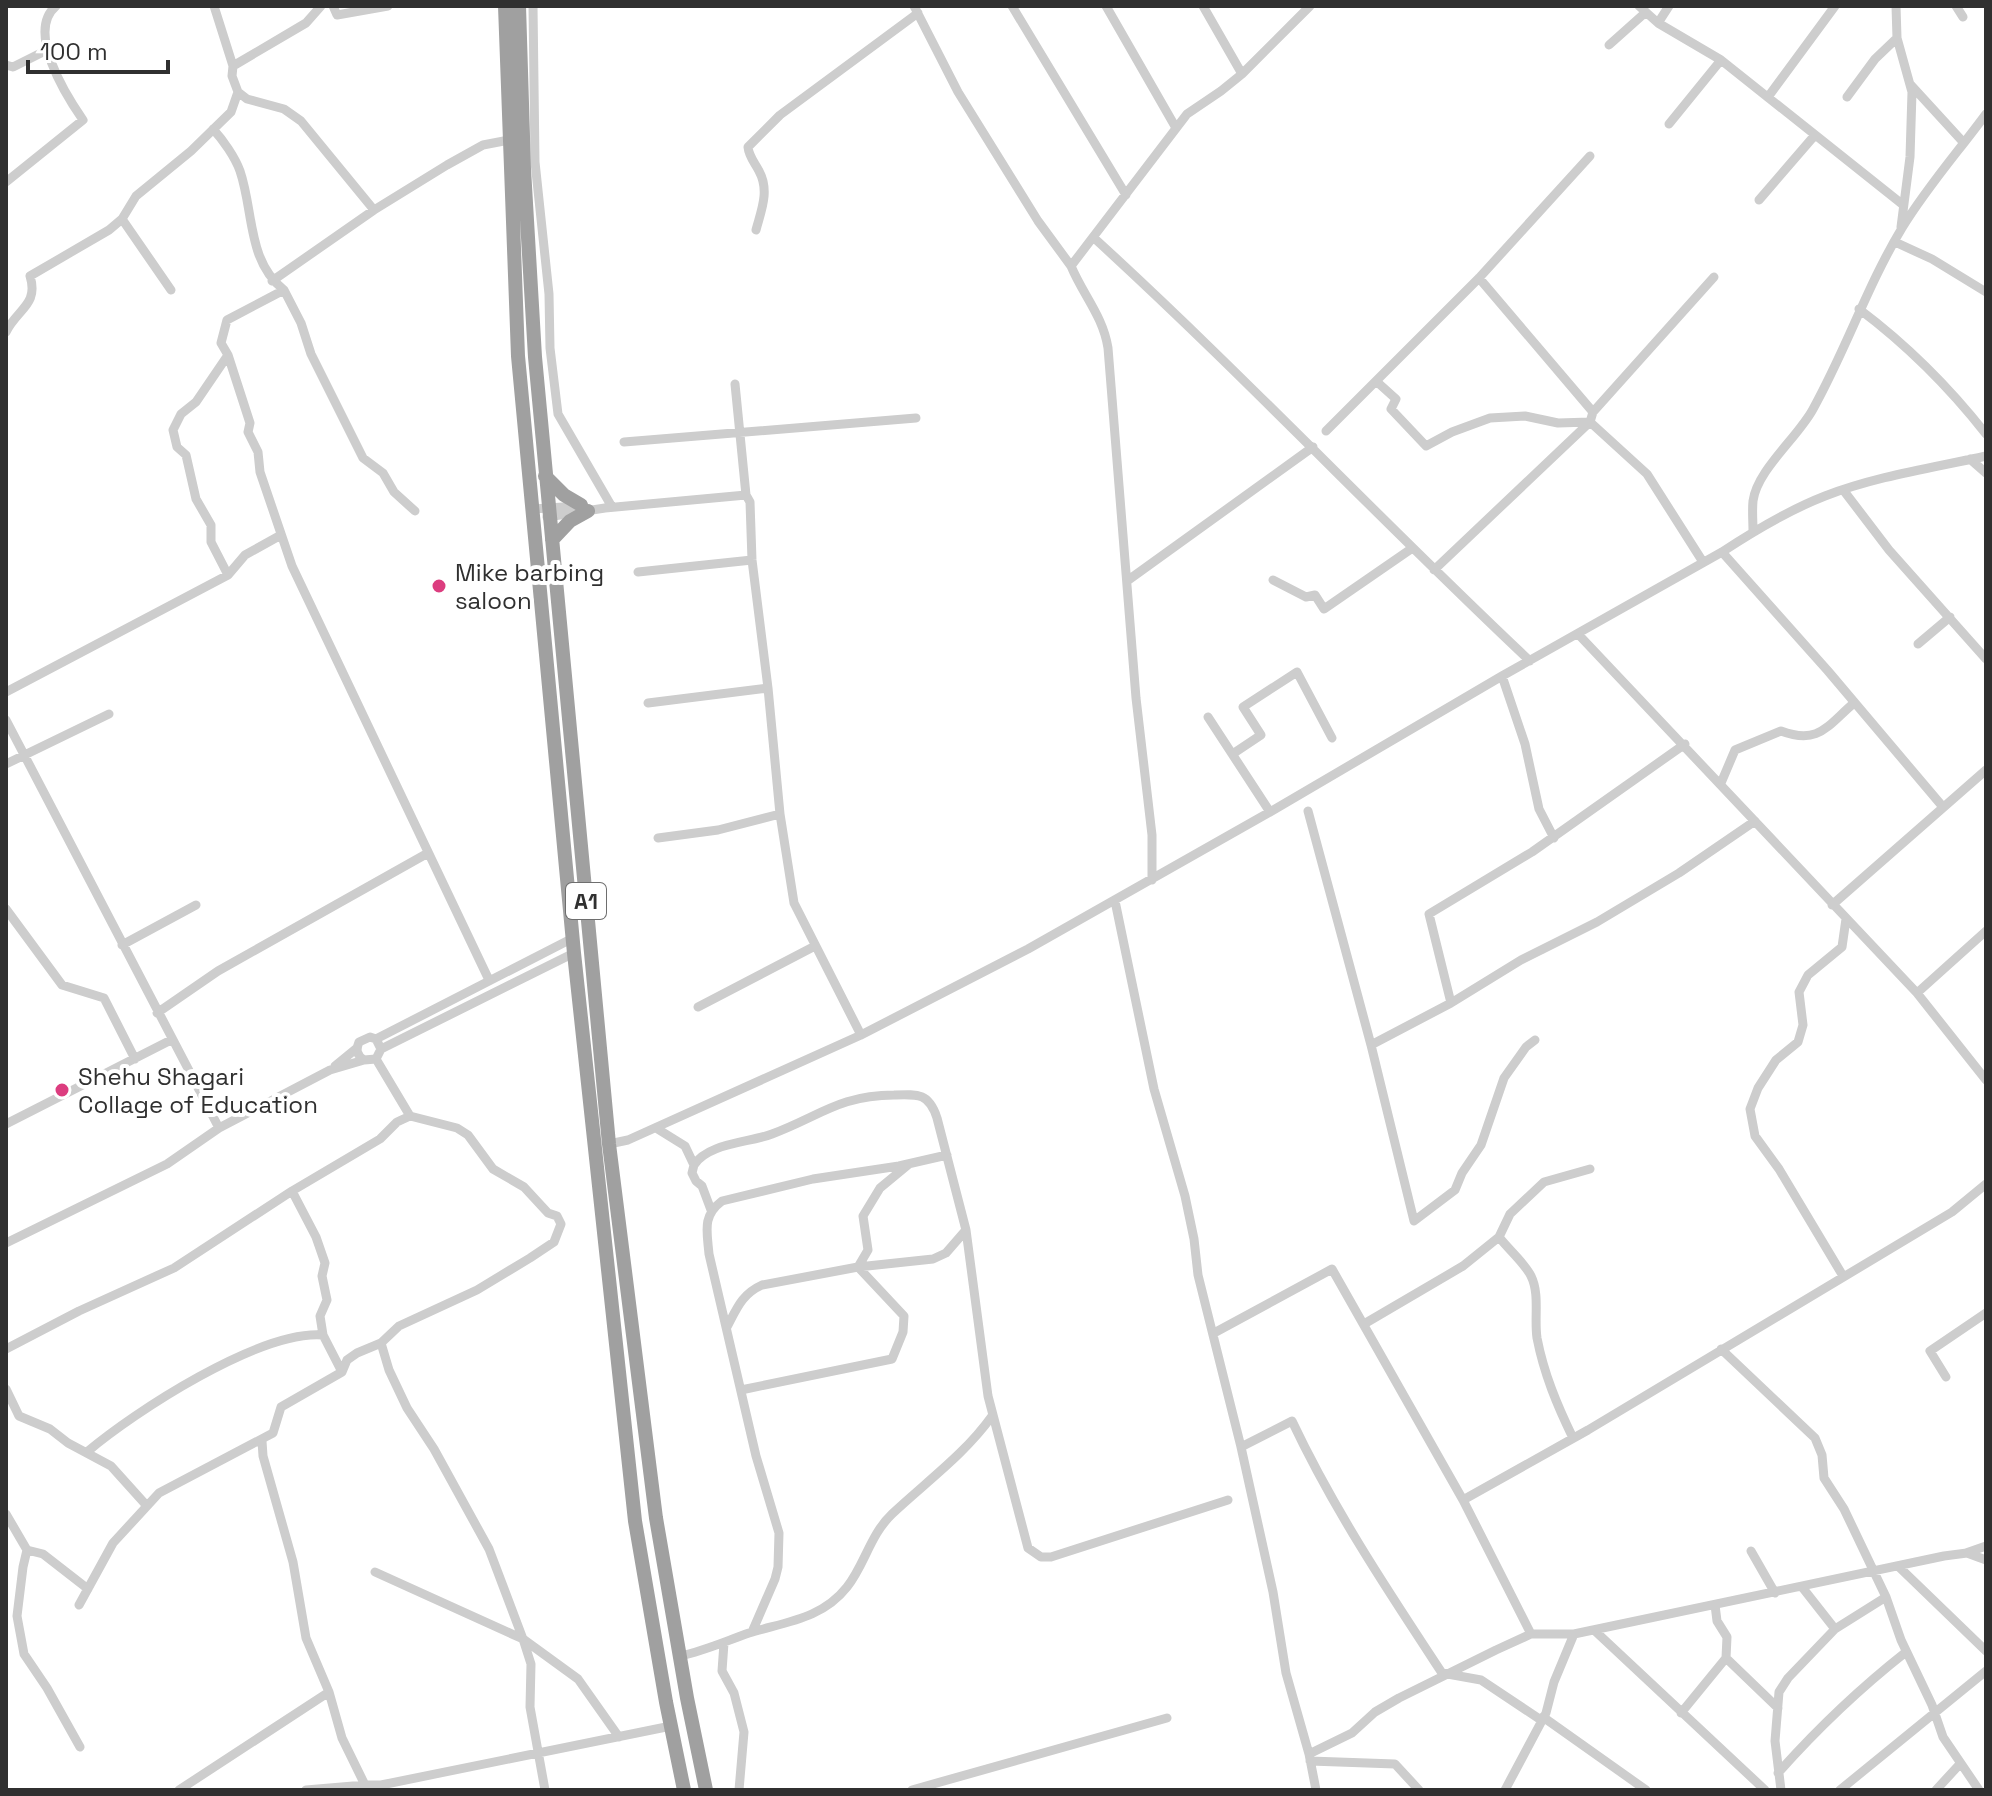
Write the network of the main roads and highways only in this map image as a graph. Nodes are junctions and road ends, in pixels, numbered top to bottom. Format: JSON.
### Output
{"nodes":[{"id":1,"x":505,"y":6,"type":"edge"},
{"id":2,"x":519,"y":6,"type":"edge"},
{"id":3,"x":545,"y":476,"type":"junction"},
{"id":4,"x":552,"y":540,"type":"junction"},
{"id":5,"x":684,"y":1790,"type":"edge"},
{"id":6,"x":706,"y":1790,"type":"edge"}],
"edges":[{"from":1,"to":5,"type":"highway","number":"A1"},
{"from":2,"to":3,"type":"highway","number":"A1"},
{"from":3,"to":4,"type":"highway","number":"A1"},
{"from":3,"to":4,"type":"highway"},
{"from":4,"to":6,"type":"highway","number":"A1"}]}
